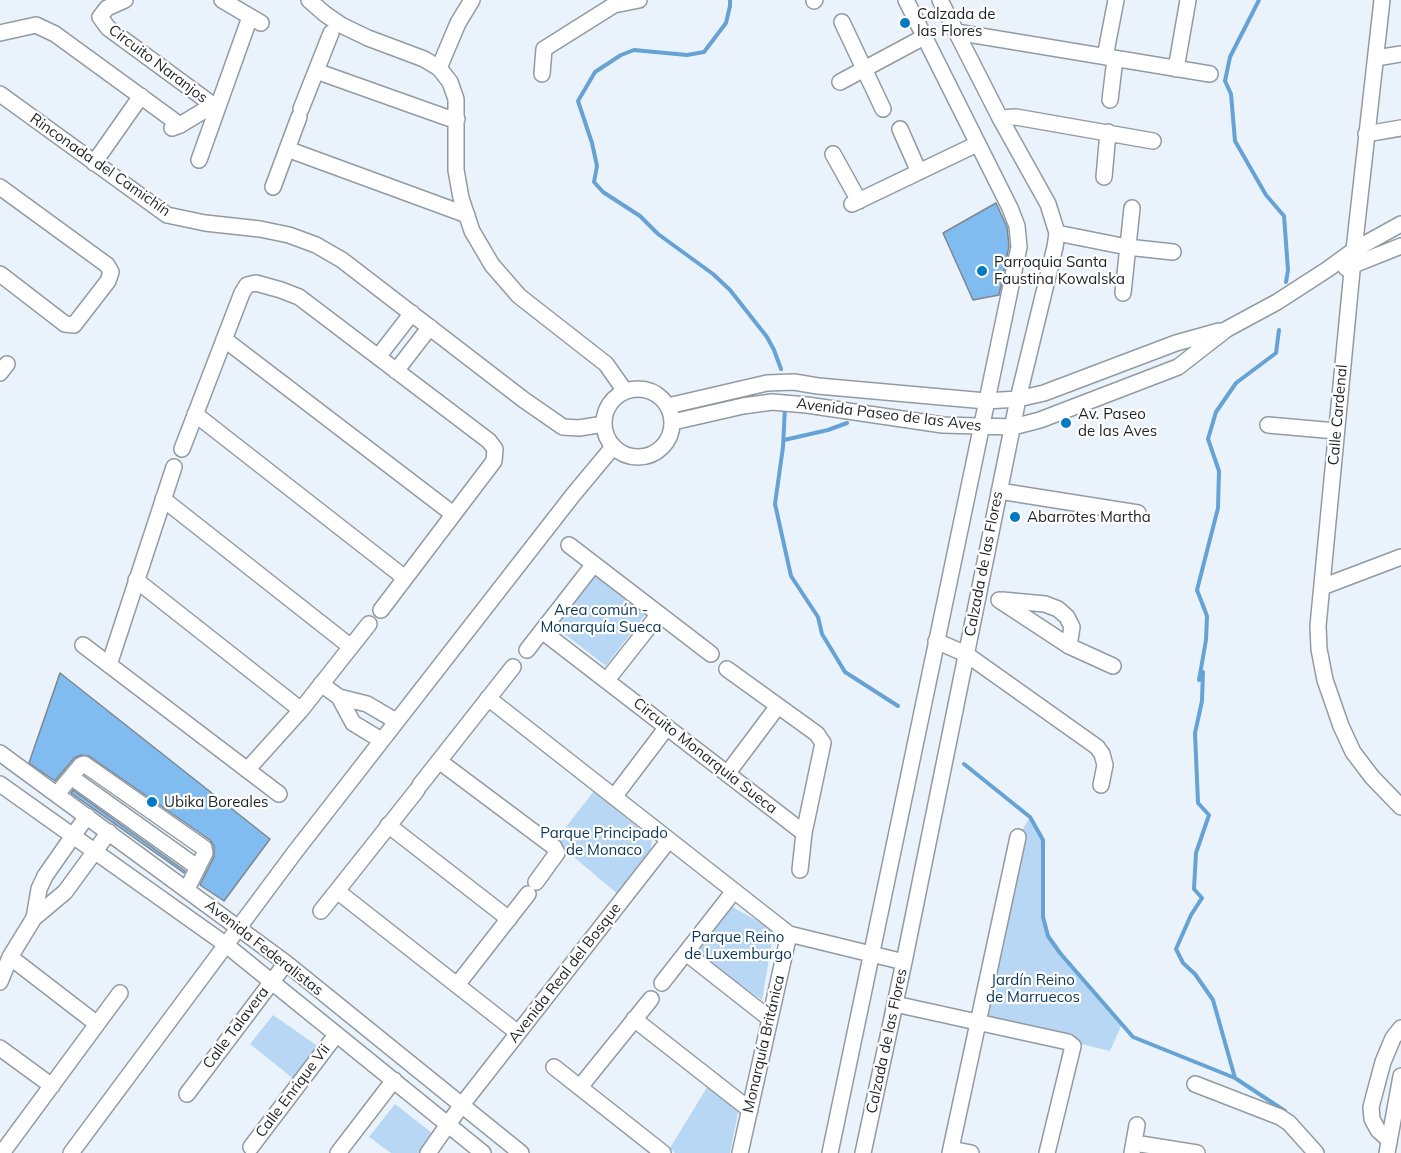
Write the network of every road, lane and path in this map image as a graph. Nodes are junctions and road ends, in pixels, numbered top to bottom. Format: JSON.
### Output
{"nodes":[{"id":1,"x":124,"y":0,"type":"edge"},
{"id":2,"x":222,"y":0,"type":"edge"},
{"id":3,"x":309,"y":0,"type":"edge"},
{"id":4,"x":472,"y":0,"type":"edge"},
{"id":5,"x":639,"y":0,"type":"edge"},
{"id":6,"x":906,"y":0,"type":"edge"},
{"id":7,"x":940,"y":0,"type":"edge"},
{"id":8,"x":1116,"y":0,"type":"edge"},
{"id":9,"x":1188,"y":0,"type":"edge"},
{"id":10,"x":1382,"y":0,"type":"edge"},
{"id":11,"x":842,"y":22,"type":"dead end"},
{"id":12,"x":956,"y":32,"type":"junction"},
{"id":13,"x":0,"y":33,"type":"edge"},
{"id":14,"x":331,"y":33,"type":"dead end"},
{"id":15,"x":924,"y":37,"type":"junction"},
{"id":16,"x":1401,"y":54,"type":"edge"},
{"id":17,"x":1110,"y":58,"type":"junction"},
{"id":18,"x":1376,"y":58,"type":"junction"},
{"id":19,"x":439,"y":68,"type":"junction"},
{"id":20,"x":864,"y":69,"type":"junction"},
{"id":21,"x":1176,"y":69,"type":"junction"},
{"id":22,"x":316,"y":71,"type":"junction"},
{"id":23,"x":542,"y":74,"type":"dead end"},
{"id":24,"x":1210,"y":74,"type":"dead end"},
{"id":25,"x":840,"y":82,"type":"dead end"},
{"id":26,"x":0,"y":94,"type":"edge"},
{"id":27,"x":1110,"y":100,"type":"dead end"},
{"id":28,"x":138,"y":101,"type":"junction"},
{"id":29,"x":215,"y":106,"type":"junction"},
{"id":30,"x":883,"y":109,"type":"dead end"},
{"id":31,"x":1000,"y":118,"type":"junction"},
{"id":32,"x":456,"y":119,"type":"junction"},
{"id":33,"x":1401,"y":128,"type":"edge"},
{"id":34,"x":900,"y":129,"type":"dead end"},
{"id":35,"x":1108,"y":132,"type":"junction"},
{"id":36,"x":1366,"y":134,"type":"junction"},
{"id":37,"x":1153,"y":141,"type":"dead end"},
{"id":38,"x":977,"y":144,"type":"junction"},
{"id":39,"x":287,"y":149,"type":"junction"},
{"id":40,"x":833,"y":154,"type":"dead end"},
{"id":41,"x":199,"y":160,"type":"dead end"},
{"id":42,"x":94,"y":163,"type":"junction"},
{"id":43,"x":919,"y":172,"type":"junction"},
{"id":44,"x":1104,"y":177,"type":"dead end"},
{"id":45,"x":0,"y":187,"type":"edge"},
{"id":46,"x":273,"y":187,"type":"dead end"},
{"id":47,"x":1132,"y":208,"type":"dead end"},
{"id":48,"x":467,"y":215,"type":"junction"},
{"id":49,"x":1401,"y":224,"type":"edge"},
{"id":50,"x":1057,"y":233,"type":"junction"},
{"id":51,"x":1401,"y":246,"type":"edge"},
{"id":52,"x":1127,"y":247,"type":"junction"},
{"id":53,"x":1354,"y":250,"type":"junction"},
{"id":54,"x":1173,"y":252,"type":"dead end"},
{"id":55,"x":1352,"y":266,"type":"junction"},
{"id":56,"x":1328,"y":269,"type":"junction"},
{"id":57,"x":0,"y":274,"type":"edge"},
{"id":58,"x":1123,"y":293,"type":"dead end"},
{"id":59,"x":412,"y":313,"type":"junction"},
{"id":60,"x":430,"y":327,"type":"junction"},
{"id":61,"x":1227,"y":329,"type":"junction"},
{"id":62,"x":224,"y":339,"type":"junction"},
{"id":63,"x":378,"y":357,"type":"junction"},
{"id":64,"x":396,"y":371,"type":"junction"},
{"id":65,"x":818,"y":386,"type":"junction"},
{"id":66,"x":625,"y":391,"type":"junction"},
{"id":67,"x":1018,"y":399,"type":"junction"},
{"id":68,"x":986,"y":401,"type":"junction"},
{"id":69,"x":668,"y":406,"type":"junction"},
{"id":70,"x":814,"y":406,"type":"junction"},
{"id":71,"x":195,"y":414,"type":"junction"},
{"id":72,"x":673,"y":422,"type":"junction"},
{"id":73,"x":604,"y":424,"type":"junction"},
{"id":74,"x":1268,"y":425,"type":"dead end"},
{"id":75,"x":981,"y":427,"type":"junction"},
{"id":76,"x":1013,"y":427,"type":"junction"},
{"id":77,"x":1336,"y":431,"type":"junction"},
{"id":78,"x":613,"y":447,"type":"junction"},
{"id":79,"x":182,"y":449,"type":"dead end"},
{"id":80,"x":174,"y":467,"type":"dead end"},
{"id":81,"x":999,"y":491,"type":"junction"},
{"id":82,"x":163,"y":499,"type":"junction"},
{"id":83,"x":1138,"y":513,"type":"dead end"},
{"id":84,"x":453,"y":514,"type":"junction"},
{"id":85,"x":569,"y":545,"type":"dead end"},
{"id":86,"x":1401,"y":556,"type":"edge"},
{"id":87,"x":594,"y":564,"type":"junction"},
{"id":88,"x":405,"y":578,"type":"junction"},
{"id":89,"x":136,"y":580,"type":"junction"},
{"id":90,"x":1322,"y":586,"type":"junction"},
{"id":91,"x":978,"y":596,"type":"junction"},
{"id":92,"x":999,"y":600,"type":"junction"},
{"id":93,"x":381,"y":610,"type":"dead end"},
{"id":94,"x":659,"y":614,"type":"junction"},
{"id":95,"x":369,"y":624,"type":"dead end"},
{"id":96,"x":542,"y":631,"type":"junction"},
{"id":97,"x":936,"y":641,"type":"junction"},
{"id":98,"x":84,"y":645,"type":"dead end"},
{"id":99,"x":1069,"y":646,"type":"junction"},
{"id":100,"x":351,"y":647,"type":"junction"},
{"id":101,"x":527,"y":650,"type":"dead end"},
{"id":102,"x":711,"y":654,"type":"dead end"},
{"id":103,"x":966,"y":654,"type":"junction"},
{"id":104,"x":109,"y":665,"type":"junction"},
{"id":105,"x":1113,"y":666,"type":"dead end"},
{"id":106,"x":513,"y":667,"type":"dead end"},
{"id":107,"x":728,"y":669,"type":"dead end"},
{"id":108,"x":607,"y":680,"type":"junction"},
{"id":109,"x":321,"y":684,"type":"junction"},
{"id":110,"x":339,"y":697,"type":"junction"},
{"id":111,"x":488,"y":698,"type":"junction"},
{"id":112,"x":778,"y":706,"type":"junction"},
{"id":113,"x":301,"y":710,"type":"junction"},
{"id":114,"x":396,"y":721,"type":"junction"},
{"id":115,"x":667,"y":727,"type":"junction"},
{"id":116,"x":381,"y":740,"type":"junction"},
{"id":117,"x":0,"y":753,"type":"edge"},
{"id":118,"x":439,"y":761,"type":"junction"},
{"id":119,"x":247,"y":770,"type":"junction"},
{"id":120,"x":728,"y":774,"type":"junction"},
{"id":121,"x":0,"y":784,"type":"edge"},
{"id":122,"x":1101,"y":785,"type":"dead end"},
{"id":123,"x":57,"y":794,"type":"junction"},
{"id":124,"x":279,"y":794,"type":"dead end"},
{"id":125,"x":614,"y":796,"type":"junction"},
{"id":126,"x":1401,"y":807,"type":"edge"},
{"id":127,"x":87,"y":816,"type":"junction"},
{"id":128,"x":388,"y":825,"type":"junction"},
{"id":129,"x":109,"y":832,"type":"junction"},
{"id":130,"x":804,"y":833,"type":"junction"},
{"id":131,"x":73,"y":836,"type":"junction"},
{"id":132,"x":1018,"y":837,"type":"dead end"},
{"id":133,"x":669,"y":840,"type":"junction"},
{"id":134,"x":94,"y":852,"type":"junction"},
{"id":135,"x":800,"y":870,"type":"dead end"},
{"id":136,"x":187,"y":889,"type":"junction"},
{"id":137,"x":337,"y":891,"type":"junction"},
{"id":138,"x":734,"y":891,"type":"junction"},
{"id":139,"x":321,"y":911,"type":"dead end"},
{"id":140,"x":34,"y":918,"type":"junction"},
{"id":141,"x":509,"y":919,"type":"junction"},
{"id":142,"x":238,"y":927,"type":"junction"},
{"id":143,"x":789,"y":934,"type":"junction"},
{"id":144,"x":225,"y":944,"type":"junction"},
{"id":145,"x":686,"y":953,"type":"junction"},
{"id":146,"x":870,"y":955,"type":"junction"},
{"id":147,"x":10,"y":957,"type":"junction"},
{"id":148,"x":904,"y":962,"type":"junction"},
{"id":149,"x":286,"y":963,"type":"junction"},
{"id":150,"x":0,"y":981,"type":"edge"},
{"id":151,"x":271,"y":982,"type":"junction"},
{"id":152,"x":662,"y":982,"type":"dead end"},
{"id":153,"x":457,"y":985,"type":"junction"},
{"id":154,"x":120,"y":993,"type":"dead end"},
{"id":155,"x":651,"y":999,"type":"dead end"},
{"id":156,"x":895,"y":1004,"type":"junction"},
{"id":157,"x":634,"y":1019,"type":"junction"},
{"id":158,"x":770,"y":1019,"type":"junction"},
{"id":159,"x":978,"y":1023,"type":"junction"},
{"id":160,"x":97,"y":1024,"type":"junction"},
{"id":161,"x":1401,"y":1028,"type":"edge"},
{"id":162,"x":518,"y":1033,"type":"junction"},
{"id":163,"x":336,"y":1035,"type":"junction"},
{"id":164,"x":0,"y":1048,"type":"edge"},
{"id":165,"x":554,"y":1067,"type":"dead end"},
{"id":166,"x":1401,"y":1076,"type":"edge"},
{"id":167,"x":394,"y":1080,"type":"junction"},
{"id":168,"x":1195,"y":1084,"type":"dead end"},
{"id":169,"x":52,"y":1086,"type":"junction"},
{"id":170,"x":580,"y":1087,"type":"junction"},
{"id":171,"x":187,"y":1094,"type":"dead end"},
{"id":172,"x":461,"y":1106,"type":"junction"},
{"id":173,"x":750,"y":1110,"type":"junction"},
{"id":174,"x":449,"y":1124,"type":"junction"},
{"id":175,"x":1137,"y":1125,"type":"dead end"},
{"id":176,"x":1392,"y":1144,"type":"edge"},
{"id":177,"x":251,"y":1147,"type":"dead end"},
{"id":178,"x":1133,"y":1148,"type":"edge"},
{"id":179,"x":2,"y":1150,"type":"edge"},
{"id":180,"x":951,"y":1151,"type":"edge"},
{"id":181,"x":71,"y":1153,"type":"edge"},
{"id":182,"x":338,"y":1153,"type":"edge"},
{"id":183,"x":428,"y":1153,"type":"edge"},
{"id":184,"x":483,"y":1153,"type":"edge"},
{"id":185,"x":521,"y":1153,"type":"edge"},
{"id":186,"x":663,"y":1153,"type":"edge"},
{"id":187,"x":740,"y":1153,"type":"edge"},
{"id":188,"x":830,"y":1153,"type":"edge"},
{"id":189,"x":863,"y":1153,"type":"edge"},
{"id":190,"x":971,"y":1153,"type":"edge"},
{"id":191,"x":1047,"y":1153,"type":"edge"},
{"id":192,"x":1197,"y":1153,"type":"edge"},
{"id":193,"x":1316,"y":1153,"type":"edge"}],
"edges":[{"from":1,"to":29,"type":"street","name":"Circuito Naranjos"},
{"from":2,"to":29,"type":"street","name":"Circuito Naranjos"},
{"from":3,"to":19,"type":"street"},
{"from":4,"to":19,"type":"street"},
{"from":5,"to":23,"type":"street"},
{"from":6,"to":15,"type":"street","name":"Calzada de las Flores"},
{"from":7,"to":12,"type":"street","name":"Calzada de las Flores"},
{"from":8,"to":17,"type":"street"},
{"from":9,"to":21,"type":"street"},
{"from":10,"to":18,"type":"street","name":"Calle Cardenal"},
{"from":11,"to":20,"type":"street"},
{"from":12,"to":17,"type":"street"},
{"from":12,"to":31,"type":"street","name":"Calzada de las Flores"},
{"from":13,"to":28,"type":"street","name":"Circuito Naranjos"},
{"from":14,"to":22,"type":"street"},
{"from":15,"to":20,"type":"street"},
{"from":15,"to":38,"type":"street","name":"Calzada de las Flores"},
{"from":16,"to":18,"type":"street"},
{"from":17,"to":21,"type":"street"},
{"from":17,"to":27,"type":"street"},
{"from":18,"to":36,"type":"street","name":"Calle Cardenal"},
{"from":19,"to":32,"type":"street"},
{"from":20,"to":25,"type":"street"},
{"from":20,"to":30,"type":"street"},
{"from":21,"to":24,"type":"street"},
{"from":22,"to":32,"type":"street"},
{"from":22,"to":39,"type":"street"},
{"from":26,"to":42,"type":"street","name":"Rinconada del Camichín"},
{"from":28,"to":29,"type":"street","name":"Circuito Naranjos"},
{"from":28,"to":42,"type":"street"},
{"from":29,"to":41,"type":"street","name":"Circuito Naranjos"},
{"from":31,"to":35,"type":"street"},
{"from":31,"to":50,"type":"street","name":"Calzada de las Flores"},
{"from":32,"to":48,"type":"street"},
{"from":33,"to":36,"type":"street"},
{"from":34,"to":43,"type":"street"},
{"from":35,"to":37,"type":"street"},
{"from":35,"to":44,"type":"street"},
{"from":36,"to":53,"type":"street","name":"Calle Cardenal"},
{"from":38,"to":43,"type":"street"},
{"from":38,"to":68,"type":"street","name":"Calzada de las Flores"},
{"from":39,"to":46,"type":"street"},
{"from":39,"to":48,"type":"street"},
{"from":40,"to":43,"type":"street"},
{"from":42,"to":59,"type":"street","name":"Rinconada del Camichín"},
{"from":45,"to":57,"type":"street"},
{"from":47,"to":52,"type":"street"},
{"from":48,"to":66,"type":"street"},
{"from":49,"to":53,"type":"street","name":"Avenida Paseo de las Aves"},
{"from":50,"to":52,"type":"street"},
{"from":50,"to":67,"type":"street","name":"Calzada de las Flores"},
{"from":51,"to":55,"type":"street","name":"Avenida Paseo de las Aves"},
{"from":52,"to":54,"type":"street"},
{"from":52,"to":58,"type":"street"},
{"from":53,"to":55,"type":"street","name":"Calle Cardenal"},
{"from":53,"to":56,"type":"street","name":"Avenida Paseo de las Aves"},
{"from":55,"to":56,"type":"street","name":"Avenida Paseo de las Aves"},
{"from":55,"to":77,"type":"street","name":"Calle Cardenal"},
{"from":56,"to":61,"type":"street","name":"Avenida Paseo de las Aves"},
{"from":59,"to":60,"type":"street","name":"Rinconada del Camichín"},
{"from":59,"to":63,"type":"street"},
{"from":60,"to":64,"type":"street"},
{"from":60,"to":73,"type":"street","name":"Rinconada del Camichín"},
{"from":61,"to":67,"type":"street","name":"Avenida Paseo de las Aves"},
{"from":61,"to":76,"type":"street","name":"Avenida Paseo de las Aves"},
{"from":62,"to":63,"type":"street"},
{"from":62,"to":71,"type":"street"},
{"from":62,"to":84,"type":"street"},
{"from":63,"to":64,"type":"street"},
{"from":64,"to":84,"type":"street"},
{"from":65,"to":68,"type":"street","name":"Avenida Paseo de las Aves"},
{"from":65,"to":69,"type":"street","name":"Avenida Paseo de las Aves"},
{"from":65,"to":70,"type":"street"},
{"from":66,"to":69,"type":"street"},
{"from":66,"to":73,"type":"street"},
{"from":67,"to":68,"type":"street","name":"Avenida Paseo de las Aves"},
{"from":67,"to":76,"type":"street","name":"Calzada de las Flores"},
{"from":68,"to":75,"type":"street","name":"Calzada de las Flores"},
{"from":69,"to":72,"type":"street"},
{"from":70,"to":72,"type":"street","name":"Avenida Paseo de las Aves"},
{"from":70,"to":75,"type":"street","name":"Avenida Paseo de las Aves"},
{"from":71,"to":79,"type":"street"},
{"from":71,"to":88,"type":"street"},
{"from":72,"to":78,"type":"street"},
{"from":73,"to":78,"type":"street"},
{"from":74,"to":77,"type":"street"},
{"from":75,"to":76,"type":"street","name":"Avenida Paseo de las Aves"},
{"from":75,"to":97,"type":"street","name":"Calzada de las Flores"},
{"from":76,"to":81,"type":"street","name":"Calzada de las Flores"},
{"from":77,"to":90,"type":"street","name":"Calle Cardenal"},
{"from":78,"to":114,"type":"street"},
{"from":80,"to":82,"type":"street"},
{"from":81,"to":83,"type":"street"},
{"from":81,"to":91,"type":"street","name":"Calzada de las Flores"},
{"from":82,"to":89,"type":"street"},
{"from":82,"to":100,"type":"street"},
{"from":84,"to":88,"type":"street"},
{"from":85,"to":87,"type":"street"},
{"from":86,"to":90,"type":"street"},
{"from":87,"to":94,"type":"street"},
{"from":87,"to":96,"type":"street"},
{"from":88,"to":93,"type":"street"},
{"from":89,"to":104,"type":"street"},
{"from":89,"to":113,"type":"street"},
{"from":90,"to":126,"type":"street","name":"Calle Cardenal"},
{"from":91,"to":92,"type":"street"},
{"from":91,"to":103,"type":"street","name":"Calzada de las Flores"},
{"from":92,"to":99,"type":"street"},
{"from":92,"to":99,"type":"street"},
{"from":94,"to":102,"type":"street"},
{"from":94,"to":108,"type":"street"},
{"from":95,"to":100,"type":"street"},
{"from":96,"to":101,"type":"street"},
{"from":96,"to":108,"type":"street","name":"Circuito Monarquia Sueca"},
{"from":97,"to":103,"type":"street"},
{"from":97,"to":146,"type":"street","name":"Calzada de las Flores"},
{"from":98,"to":104,"type":"street"},
{"from":99,"to":105,"type":"street"},
{"from":100,"to":109,"type":"street"},
{"from":103,"to":122,"type":"street"},
{"from":103,"to":148,"type":"street","name":"Calzada de las Flores"},
{"from":104,"to":119,"type":"street"},
{"from":106,"to":111,"type":"street"},
{"from":107,"to":112,"type":"street"},
{"from":108,"to":115,"type":"street","name":"Circuito Monarquia Sueca"},
{"from":109,"to":110,"type":"street"},
{"from":109,"to":113,"type":"street"},
{"from":110,"to":114,"type":"street"},
{"from":110,"to":116,"type":"street"},
{"from":111,"to":118,"type":"street"},
{"from":111,"to":125,"type":"street"},
{"from":112,"to":120,"type":"street"},
{"from":112,"to":130,"type":"street"},
{"from":113,"to":119,"type":"street"},
{"from":114,"to":116,"type":"street"},
{"from":115,"to":120,"type":"street","name":"Circuito Monarquia Sueca"},
{"from":115,"to":125,"type":"street"},
{"from":116,"to":142,"type":"street"},
{"from":117,"to":123,"type":"street","name":"Avenida Federalistas"},
{"from":118,"to":128,"type":"street"},
{"from":118,"to":141,"type":"street"},
{"from":119,"to":124,"type":"street"},
{"from":120,"to":130,"type":"street","name":"Circuito Monarquia Sueca"},
{"from":121,"to":131,"type":"street","name":"Avenida Federalistas"},
{"from":123,"to":127,"type":"street","name":"Avenida Federalistas"},
{"from":123,"to":136,"type":"street"},
{"from":125,"to":133,"type":"street"},
{"from":127,"to":129,"type":"street","name":"Avenida Federalistas"},
{"from":127,"to":131,"type":"street"},
{"from":128,"to":137,"type":"street"},
{"from":128,"to":141,"type":"street"},
{"from":129,"to":134,"type":"street"},
{"from":129,"to":136,"type":"street","name":"Avenida Federalistas"},
{"from":130,"to":135,"type":"street"},
{"from":131,"to":134,"type":"street","name":"Avenida Federalistas"},
{"from":131,"to":140,"type":"street"},
{"from":132,"to":159,"type":"street"},
{"from":133,"to":138,"type":"street"},
{"from":133,"to":162,"type":"street","name":"Avenida Real del Bosque"},
{"from":134,"to":140,"type":"street"},
{"from":134,"to":144,"type":"street","name":"Avenida Federalistas"},
{"from":136,"to":142,"type":"street","name":"Avenida Federalistas"},
{"from":137,"to":139,"type":"street"},
{"from":137,"to":153,"type":"street"},
{"from":138,"to":143,"type":"street"},
{"from":138,"to":145,"type":"street"},
{"from":140,"to":147,"type":"street"},
{"from":141,"to":153,"type":"street"},
{"from":142,"to":144,"type":"street"},
{"from":142,"to":149,"type":"street","name":"Avenida Federalistas"},
{"from":143,"to":146,"type":"street"},
{"from":143,"to":158,"type":"street","name":"Monarquía Británica"},
{"from":144,"to":151,"type":"street","name":"Avenida Federalistas"},
{"from":144,"to":181,"type":"street"},
{"from":145,"to":152,"type":"street"},
{"from":145,"to":158,"type":"street"},
{"from":146,"to":148,"type":"street"},
{"from":146,"to":188,"type":"street","name":"Calzada de las Flores"},
{"from":147,"to":150,"type":"street"},
{"from":147,"to":160,"type":"street"},
{"from":148,"to":156,"type":"street","name":"Calzada de las Flores"},
{"from":149,"to":151,"type":"street","name":"Calle Talavera"},
{"from":149,"to":172,"type":"street","name":"Avenida Federalistas"},
{"from":151,"to":163,"type":"street","name":"Avenida Federalistas"},
{"from":151,"to":171,"type":"street","name":"Calle Talavera"},
{"from":153,"to":162,"type":"street"},
{"from":154,"to":160,"type":"street"},
{"from":155,"to":157,"type":"street"},
{"from":156,"to":159,"type":"street"},
{"from":156,"to":189,"type":"street","name":"Calzada de las Flores"},
{"from":157,"to":170,"type":"street"},
{"from":157,"to":173,"type":"street"},
{"from":158,"to":173,"type":"street","name":"Monarquía Británica"},
{"from":159,"to":180,"type":"street"},
{"from":159,"to":191,"type":"street"},
{"from":160,"to":169,"type":"street"},
{"from":161,"to":176,"type":"street"},
{"from":162,"to":172,"type":"street","name":"Avenida Real del Bosque"},
{"from":163,"to":167,"type":"street","name":"Avenida Federalistas"},
{"from":163,"to":177,"type":"street","name":"Calle Enrique Vii"},
{"from":164,"to":169,"type":"street"},
{"from":165,"to":170,"type":"street"},
{"from":166,"to":176,"type":"street"},
{"from":167,"to":174,"type":"street","name":"Avenida Federalistas"},
{"from":167,"to":182,"type":"street"},
{"from":168,"to":193,"type":"street"},
{"from":169,"to":179,"type":"street"},
{"from":170,"to":186,"type":"street"},
{"from":172,"to":174,"type":"street","name":"Avenida Real del Bosque"},
{"from":172,"to":185,"type":"street","name":"Avenida Federalistas"},
{"from":173,"to":187,"type":"street","name":"Monarquía Británica"},
{"from":174,"to":183,"type":"street","name":"Avenida Real del Bosque"},
{"from":174,"to":184,"type":"street","name":"Avenida Federalistas"},
{"from":175,"to":178,"type":"street"},
{"from":178,"to":192,"type":"street"},
{"from":180,"to":190,"type":"street"}]}
